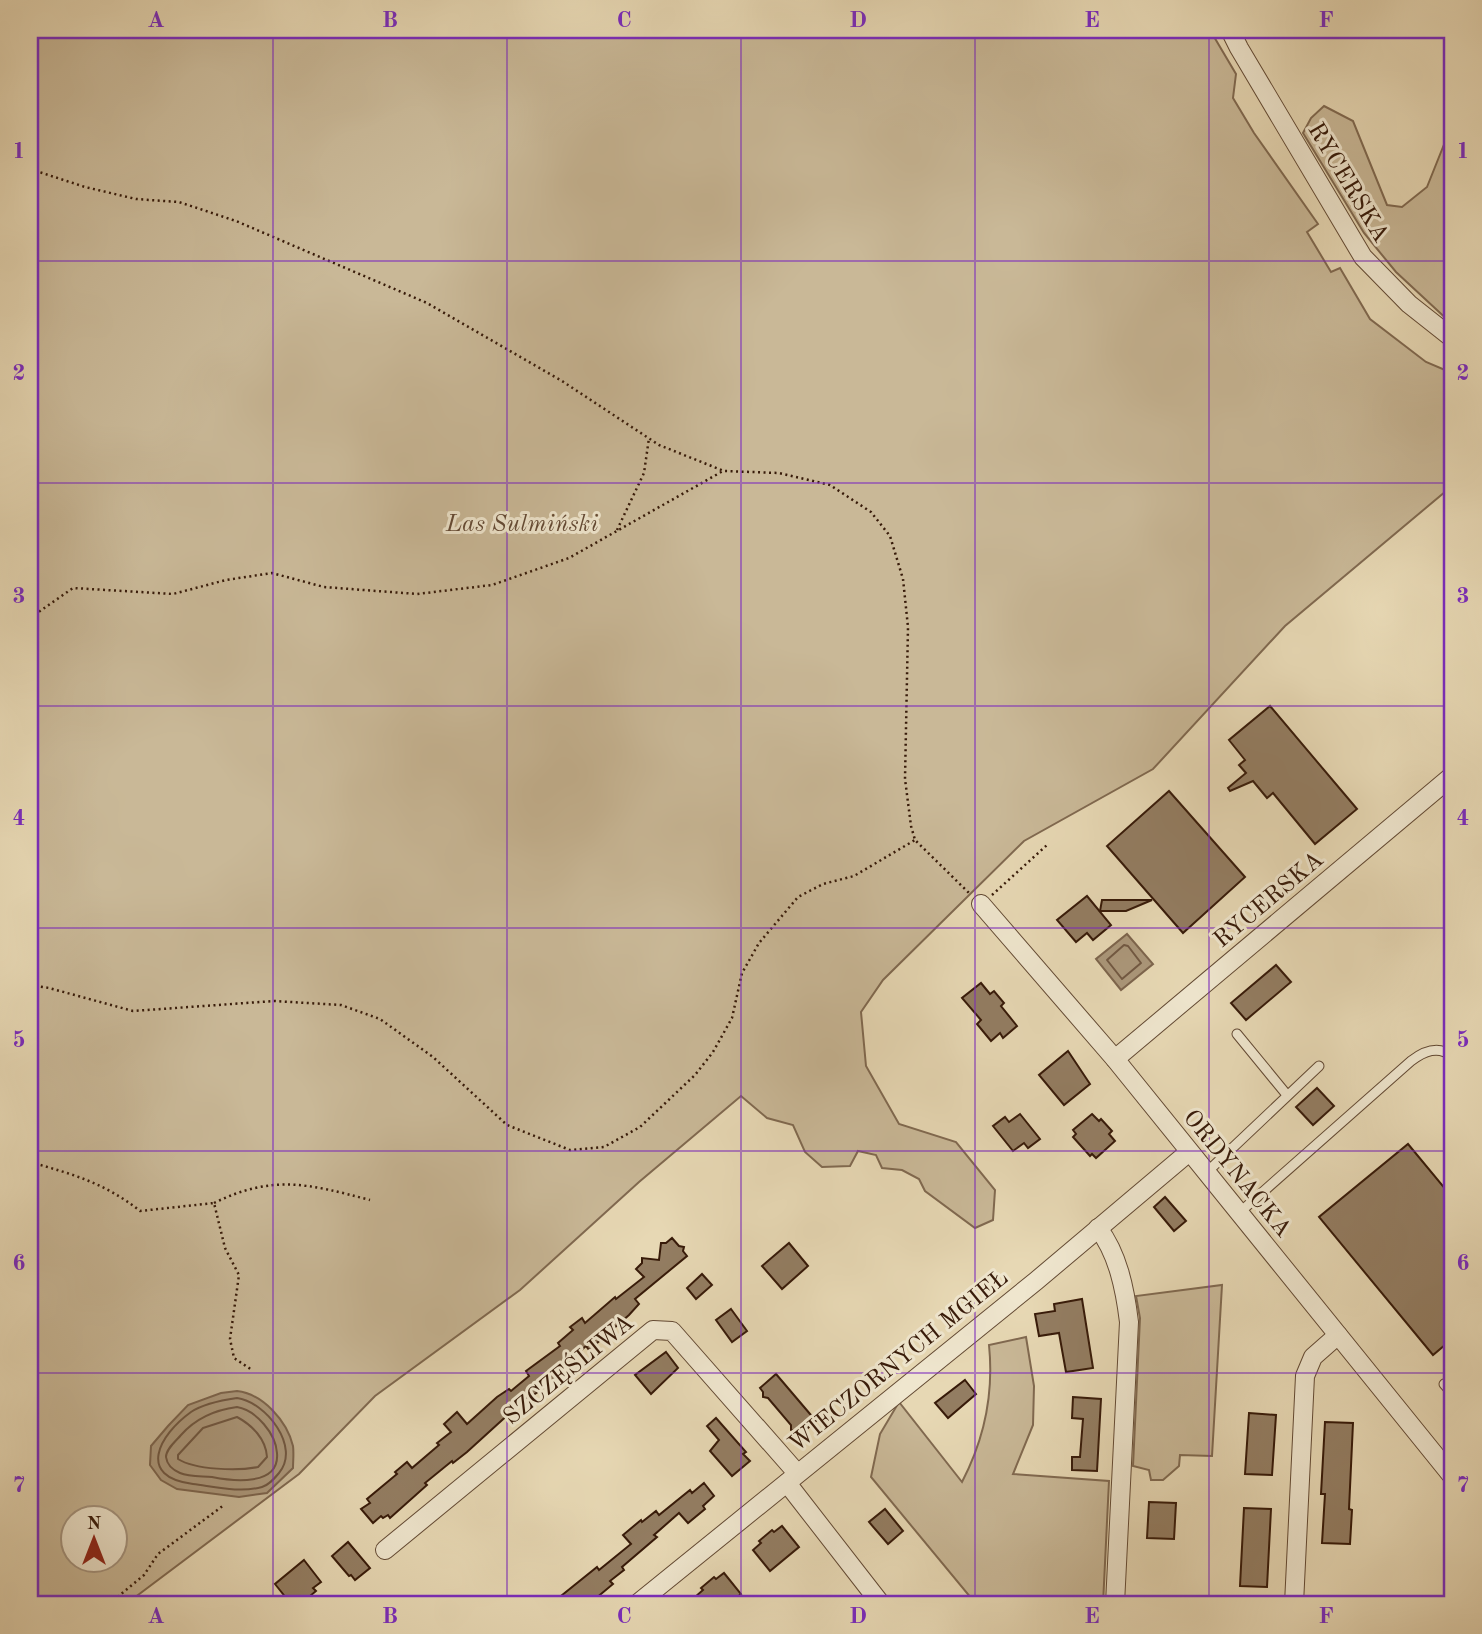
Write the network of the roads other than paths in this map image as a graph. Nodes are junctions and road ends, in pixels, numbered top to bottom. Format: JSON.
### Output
{"nodes":[{"id":1,"x":1230,"y":30,"type":"edge"},
{"id":2,"x":1452,"y":338,"type":"edge"},
{"id":3,"x":1452,"y":776,"type":"edge"},
{"id":4,"x":981,"y":904,"type":"road end"},
{"id":5,"x":1237,"y":1034,"type":"dead end"},
{"id":6,"x":1452,"y":1056,"type":"edge"},
{"id":7,"x":1115,"y":1059,"type":"junction"},
{"id":8,"x":1320,"y":1066,"type":"dead end"},
{"id":9,"x":1287,"y":1095,"type":"junction"},
{"id":10,"x":1189,"y":1152,"type":"junction"},
{"id":11,"x":1206,"y":1172,"type":"junction"},
{"id":12,"x":1239,"y":1213,"type":"junction"},
{"id":13,"x":1098,"y":1228,"type":"junction"},
{"id":14,"x":1338,"y":1335,"type":"junction"},
{"id":15,"x":1444,"y":1384,"type":"dead end"},
{"id":16,"x":1452,"y":1393,"type":"edge"},
{"id":17,"x":1452,"y":1476,"type":"edge"},
{"id":18,"x":792,"y":1478,"type":"junction"},
{"id":19,"x":385,"y":1550,"type":"dead end"},
{"id":20,"x":658,"y":1598,"type":"edge"},
{"id":21,"x":637,"y":1604,"type":"edge"},
{"id":22,"x":881,"y":1604,"type":"edge"},
{"id":23,"x":1115,"y":1604,"type":"edge"},
{"id":24,"x":1293,"y":1604,"type":"edge"}],
"edges":[{"from":1,"to":2,"type":"street","name":"RYCERSKA"},
{"from":3,"to":7,"type":"street","name":"RYCERSKA"},
{"from":4,"to":7,"type":"street","name":"ORDYNACKA"},
{"from":5,"to":9,"type":"lane"},
{"from":6,"to":12,"type":"lane"},
{"from":7,"to":10,"type":"street","name":"ORDYNACKA"},
{"from":8,"to":9,"type":"lane"},
{"from":9,"to":11,"type":"lane"},
{"from":10,"to":11,"type":"street","name":"ORDYNACKA"},
{"from":10,"to":13,"type":"street","name":"WIECZORNYCH MGIEŁ"},
{"from":11,"to":12,"type":"street","name":"ORDYNACKA"},
{"from":12,"to":14,"type":"street","name":"ORDYNACKA"},
{"from":13,"to":18,"type":"street","name":"WIECZORNYCH MGIEŁ"},
{"from":13,"to":23,"type":"street"},
{"from":14,"to":17,"type":"street","name":"ORDYNACKA"},
{"from":14,"to":24,"type":"street"},
{"from":15,"to":16,"type":"lane"},
{"from":18,"to":19,"type":"street","name":"SZCZĘŚLIWA"},
{"from":18,"to":20,"type":"street","name":"WIECZORNYCH MGIEŁ"},
{"from":18,"to":22,"type":"street","name":"SZCZĘŚLIWA"},
{"from":20,"to":21,"type":"street","name":"WIECZORNYCH MGIEŁ"}]}
